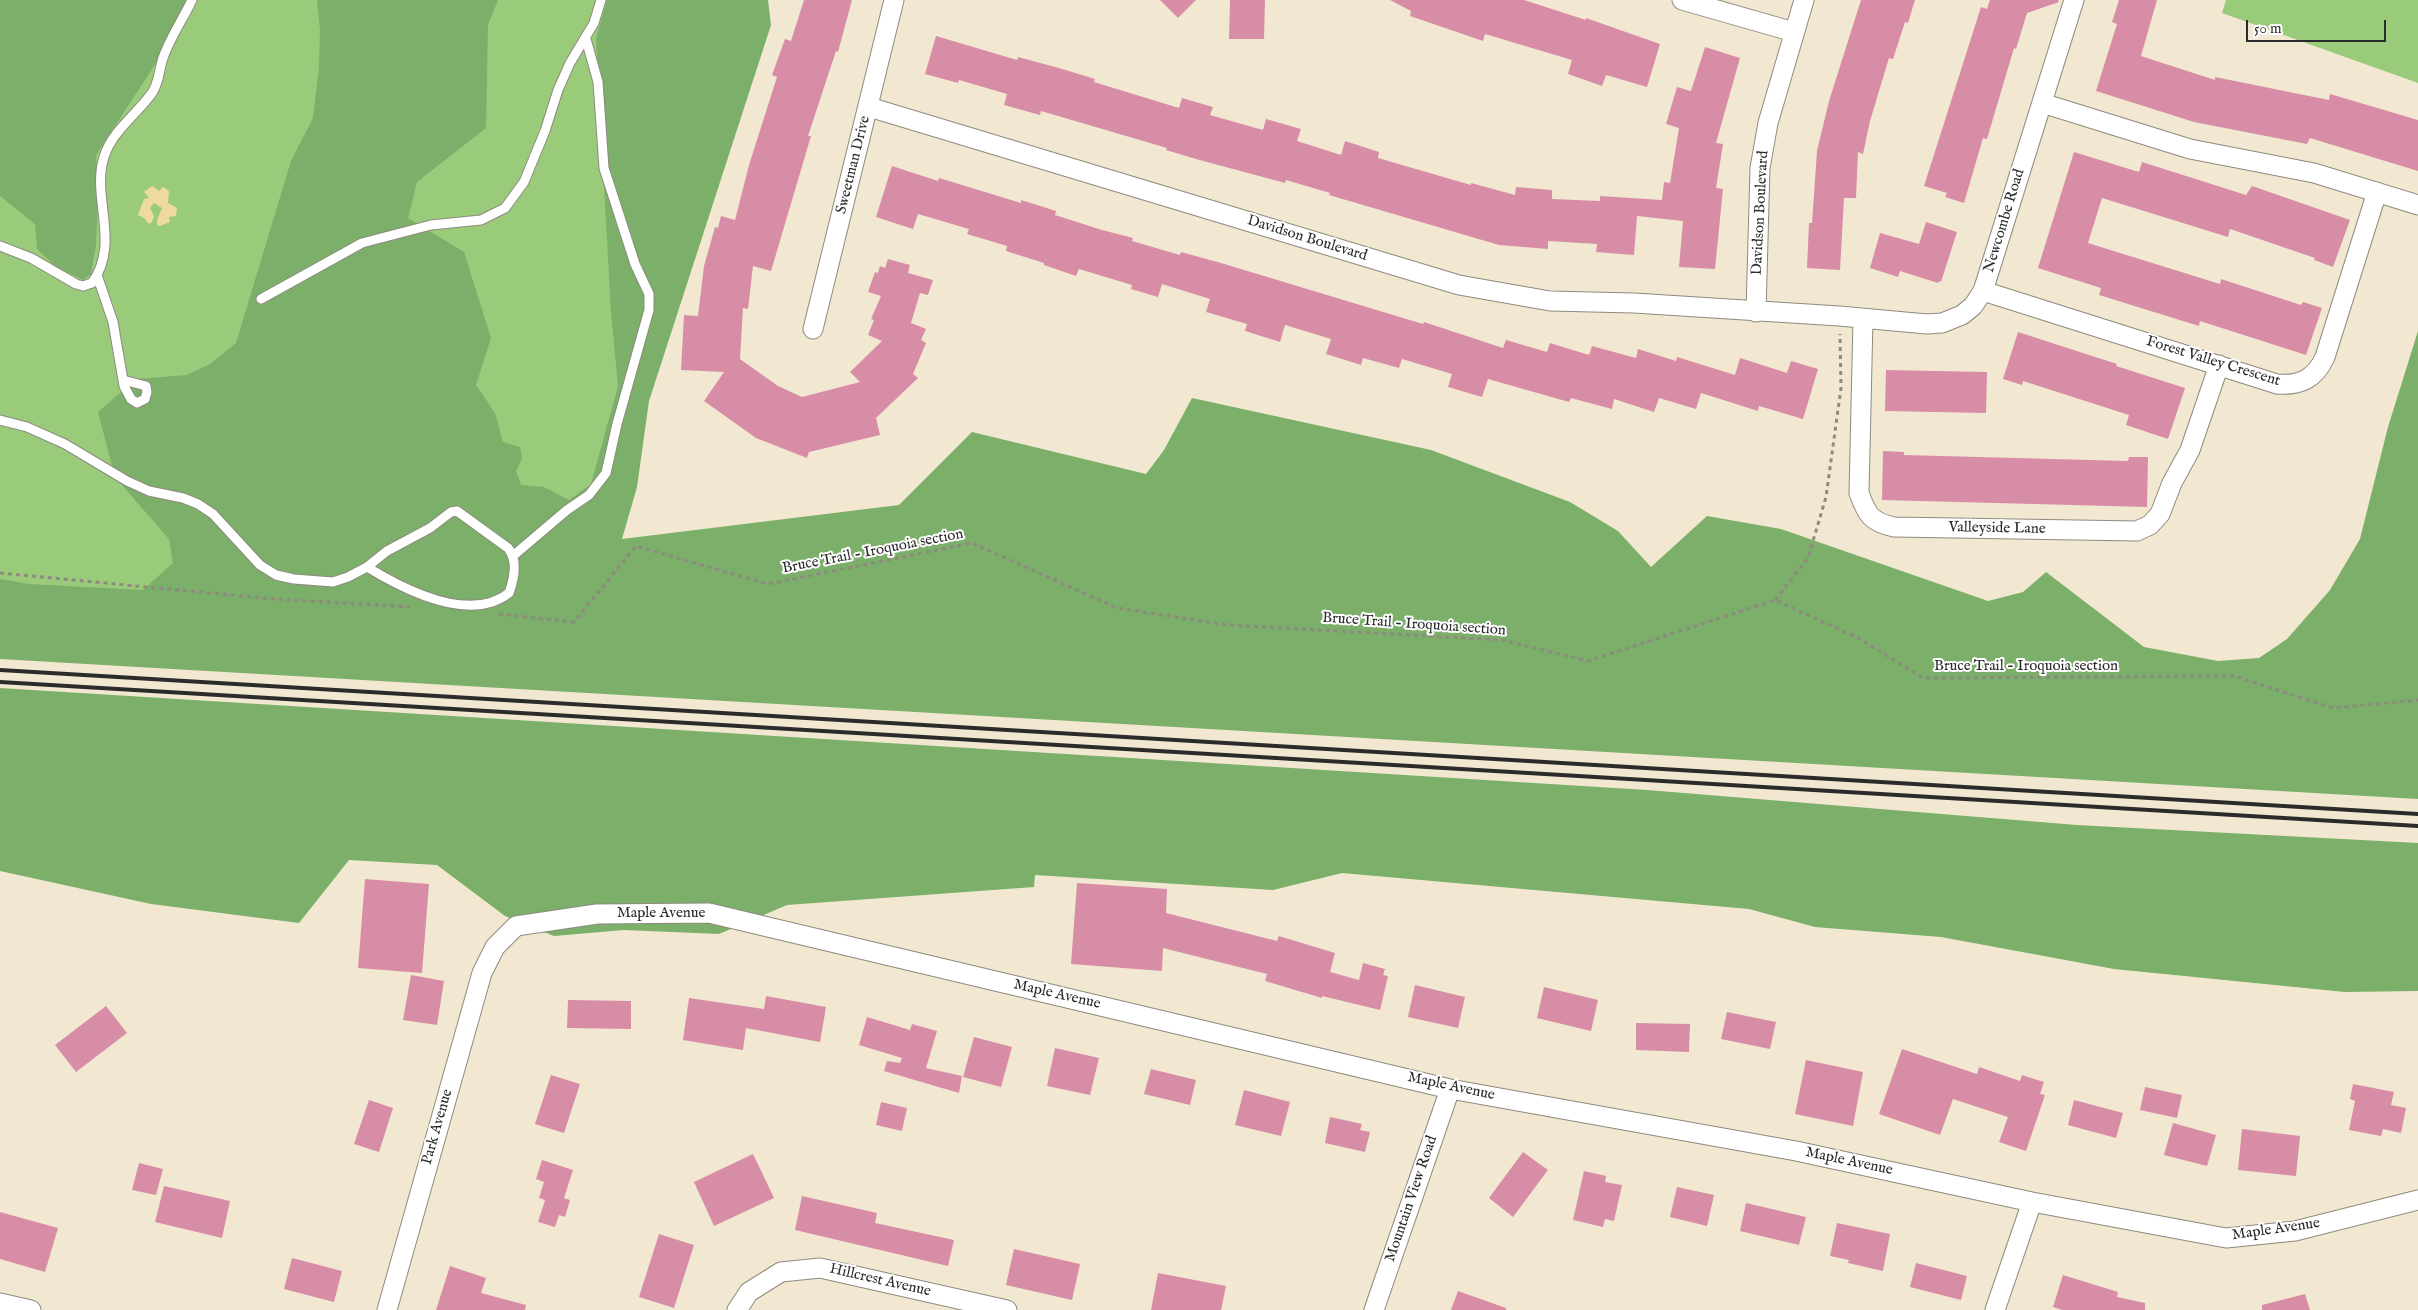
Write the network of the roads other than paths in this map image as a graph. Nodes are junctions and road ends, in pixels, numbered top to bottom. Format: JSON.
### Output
{"nodes":[{"id":1,"x":192,"y":0,"type":"edge"},
{"id":2,"x":600,"y":0,"type":"edge"},
{"id":3,"x":894,"y":0,"type":"edge"},
{"id":4,"x":1682,"y":0,"type":"edge"},
{"id":5,"x":1804,"y":0,"type":"edge"},
{"id":6,"x":2074,"y":0,"type":"edge"},
{"id":7,"x":1794,"y":32,"type":"junction"},
{"id":8,"x":586,"y":39,"type":"junction"},
{"id":9,"x":2042,"y":102,"type":"junction"},
{"id":10,"x":869,"y":107,"type":"junction"},
{"id":11,"x":2377,"y":192,"type":"junction"},
{"id":12,"x":2418,"y":205,"type":"edge"},
{"id":13,"x":0,"y":246,"type":"edge"},
{"id":14,"x":97,"y":275,"type":"junction"},
{"id":15,"x":1983,"y":291,"type":"junction"},
{"id":16,"x":261,"y":299,"type":"dead end"},
{"id":17,"x":1756,"y":312,"type":"junction"},
{"id":18,"x":1839,"y":316,"type":"joint"},
{"id":19,"x":1863,"y":319,"type":"junction"},
{"id":20,"x":813,"y":330,"type":"dead end"},
{"id":21,"x":2218,"y":365,"type":"junction"},
{"id":22,"x":123,"y":380,"type":"dead end"},
{"id":23,"x":0,"y":420,"type":"edge"},
{"id":24,"x":514,"y":555,"type":"junction"},
{"id":25,"x":366,"y":567,"type":"junction"},
{"id":26,"x":495,"y":947,"type":"joint"},
{"id":27,"x":1450,"y":1089,"type":"junction"},
{"id":28,"x":2418,"y":1200,"type":"edge"},
{"id":29,"x":2032,"y":1202,"type":"junction"},
{"id":30,"x":0,"y":1303,"type":"edge"},
{"id":31,"x":31,"y":1310,"type":"edge"},
{"id":32,"x":387,"y":1310,"type":"edge"},
{"id":33,"x":736,"y":1310,"type":"edge"},
{"id":34,"x":1007,"y":1310,"type":"edge"},
{"id":35,"x":1374,"y":1310,"type":"edge"},
{"id":36,"x":1995,"y":1310,"type":"edge"}],
"edges":[{"from":1,"to":14,"type":"lane"},
{"from":2,"to":8,"type":"lane"},
{"from":3,"to":10,"type":"street","name":"Sweetman Drive"},
{"from":4,"to":7,"type":"street"},
{"from":5,"to":7,"type":"street","name":"Davidson Boulevard"},
{"from":6,"to":9,"type":"street","name":"Newcombe Road"},
{"from":7,"to":17,"type":"street","name":"Davidson Boulevard"},
{"from":8,"to":16,"type":"lane"},
{"from":8,"to":24,"type":"lane"},
{"from":9,"to":11,"type":"street"},
{"from":9,"to":15,"type":"street","name":"Newcombe Road"},
{"from":10,"to":17,"type":"street","name":"Davidson Boulevard"},
{"from":10,"to":20,"type":"street","name":"Sweetman Drive"},
{"from":11,"to":12,"type":"street"},
{"from":11,"to":21,"type":"street","name":"Forest Valley Crescent"},
{"from":13,"to":14,"type":"lane"},
{"from":14,"to":22,"type":"lane"},
{"from":15,"to":19,"type":"street","name":"Newcombe Road"},
{"from":15,"to":21,"type":"street","name":"Forest Valley Crescent"},
{"from":17,"to":18,"type":"street","name":"Davidson Boulevard"},
{"from":18,"to":19,"type":"street","name":"Newcombe Road"},
{"from":19,"to":21,"type":"street","name":"Valleyside Lane"},
{"from":23,"to":25,"type":"lane"},
{"from":24,"to":25,"type":"lane"},
{"from":24,"to":25,"type":"lane"},
{"from":26,"to":27,"type":"street","name":"Maple Avenue"},
{"from":26,"to":32,"type":"street","name":"Park Avenue"},
{"from":27,"to":29,"type":"street","name":"Maple Avenue"},
{"from":27,"to":35,"type":"street","name":"Mountain View Road"},
{"from":28,"to":29,"type":"street","name":"Maple Avenue"},
{"from":29,"to":36,"type":"street"},
{"from":30,"to":31,"type":"street"},
{"from":33,"to":34,"type":"street","name":"Hillcrest Avenue"}]}
